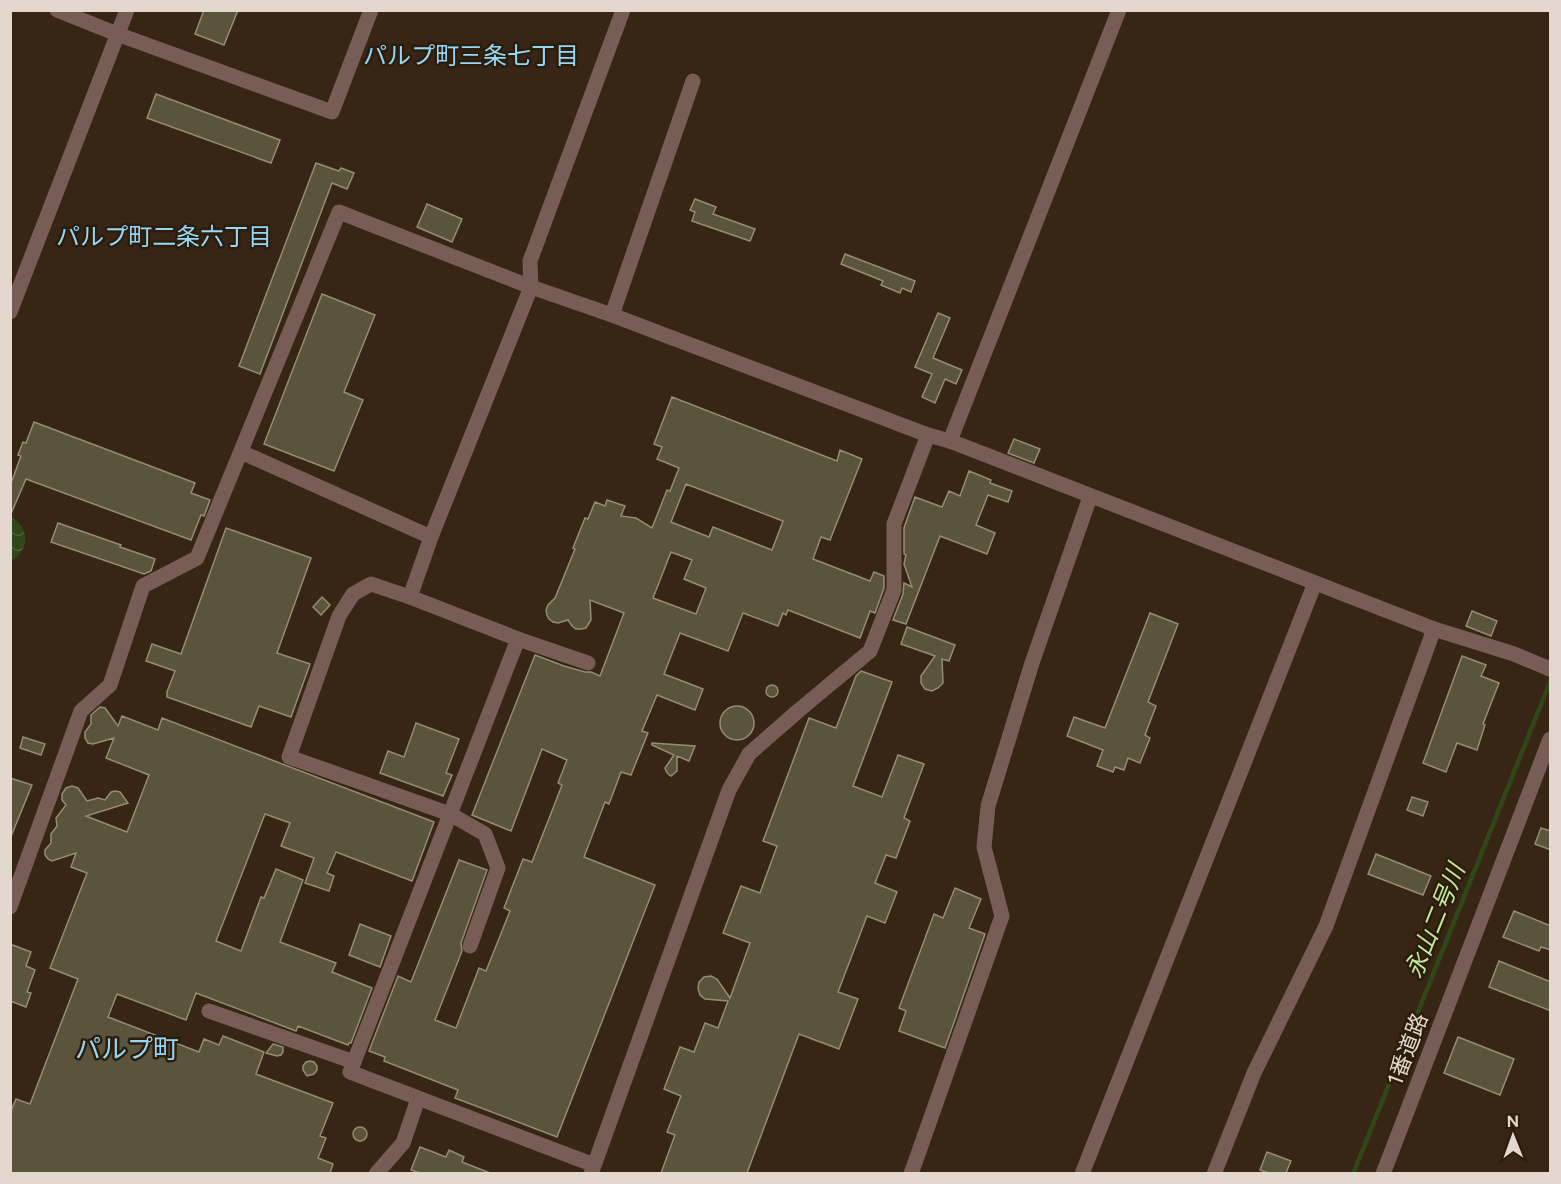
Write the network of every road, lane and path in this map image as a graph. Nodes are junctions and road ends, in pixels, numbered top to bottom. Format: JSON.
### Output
{"nodes":[{"id":1,"x":57,"y":10,"type":"edge"},
{"id":2,"x":127,"y":10,"type":"edge"},
{"id":3,"x":371,"y":10,"type":"edge"},
{"id":4,"x":623,"y":10,"type":"edge"},
{"id":5,"x":1119,"y":10,"type":"edge"},
{"id":6,"x":117,"y":34,"type":"junction"},
{"id":7,"x":693,"y":81,"type":"dead end"},
{"id":8,"x":531,"y":287,"type":"junction"},
{"id":9,"x":10,"y":312,"type":"edge"},
{"id":10,"x":612,"y":315,"type":"junction"},
{"id":11,"x":928,"y":435,"type":"junction"},
{"id":12,"x":950,"y":441,"type":"junction"},
{"id":13,"x":241,"y":452,"type":"junction"},
{"id":14,"x":1090,"y":496,"type":"junction"},
{"id":15,"x":431,"y":537,"type":"junction"},
{"id":16,"x":1315,"y":583,"type":"junction"},
{"id":17,"x":410,"y":597,"type":"junction"},
{"id":18,"x":1434,"y":629,"type":"junction"},
{"id":19,"x":518,"y":639,"type":"junction"},
{"id":20,"x":588,"y":663,"type":"dead end"},
{"id":21,"x":1551,"y":669,"type":"edge"},
{"id":22,"x":1551,"y":739,"type":"edge"},
{"id":23,"x":450,"y":814,"type":"junction"},
{"id":24,"x":10,"y":907,"type":"edge"},
{"id":25,"x":470,"y":946,"type":"dead end"},
{"id":26,"x":209,"y":1011,"type":"dead end"},
{"id":27,"x":354,"y":1062,"type":"junction"},
{"id":28,"x":418,"y":1099,"type":"junction"},
{"id":29,"x":592,"y":1169,"type":"edge"},
{"id":30,"x":376,"y":1173,"type":"edge"},
{"id":31,"x":911,"y":1173,"type":"edge"},
{"id":32,"x":1082,"y":1173,"type":"edge"},
{"id":33,"x":1214,"y":1173,"type":"edge"},
{"id":34,"x":1383,"y":1173,"type":"edge"}],
"edges":[{"from":1,"to":6,"type":"street"},
{"from":2,"to":6,"type":"street"},
{"from":3,"to":6,"type":"street"},
{"from":4,"to":8,"type":"street"},
{"from":5,"to":12,"type":"street"},
{"from":6,"to":9,"type":"street"},
{"from":7,"to":10,"type":"street"},
{"from":8,"to":10,"type":"street"},
{"from":8,"to":13,"type":"street"},
{"from":8,"to":15,"type":"street"},
{"from":10,"to":11,"type":"street"},
{"from":11,"to":12,"type":"street"},
{"from":11,"to":29,"type":"street"},
{"from":12,"to":14,"type":"street"},
{"from":13,"to":15,"type":"street"},
{"from":13,"to":24,"type":"street"},
{"from":14,"to":16,"type":"street"},
{"from":14,"to":31,"type":"street"},
{"from":15,"to":17,"type":"street"},
{"from":16,"to":18,"type":"street"},
{"from":16,"to":32,"type":"street"},
{"from":17,"to":19,"type":"street"},
{"from":17,"to":23,"type":"street"},
{"from":18,"to":21,"type":"street"},
{"from":18,"to":33,"type":"street"},
{"from":19,"to":20,"type":"street"},
{"from":19,"to":23,"type":"street"},
{"from":22,"to":34,"type":"street","name":"1番道路"},
{"from":23,"to":25,"type":"street"},
{"from":23,"to":27,"type":"street"},
{"from":26,"to":27,"type":"street"},
{"from":27,"to":28,"type":"street"},
{"from":28,"to":29,"type":"street"},
{"from":28,"to":30,"type":"street"}]}
